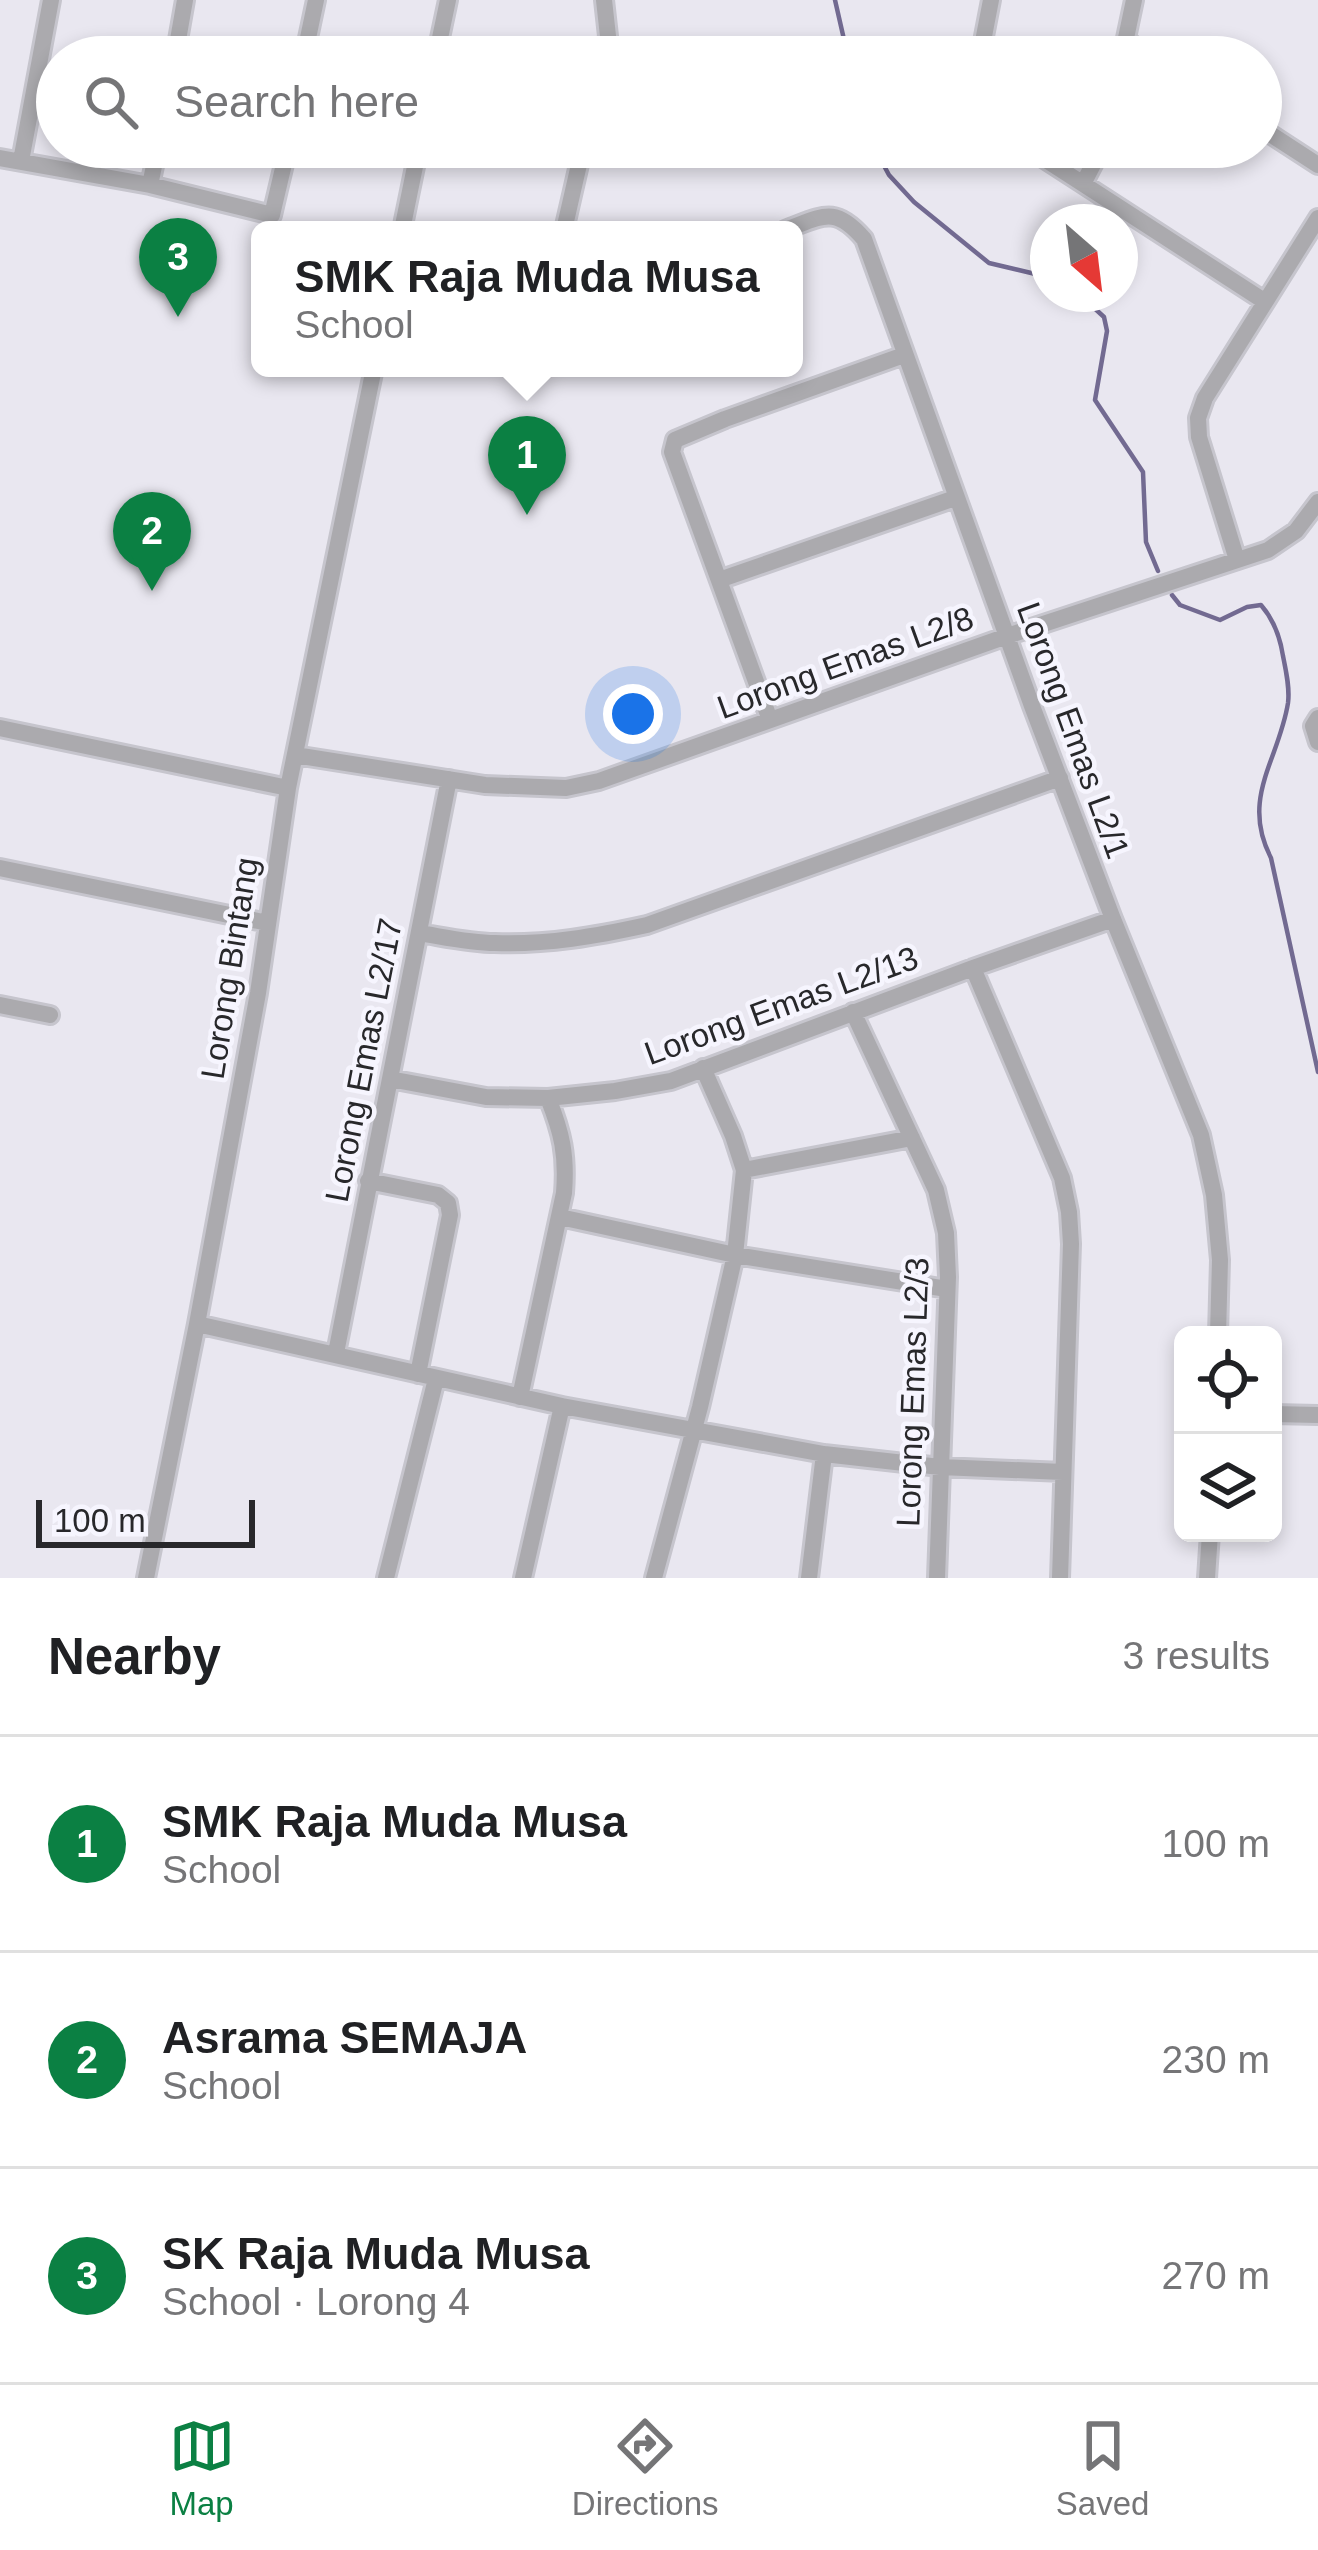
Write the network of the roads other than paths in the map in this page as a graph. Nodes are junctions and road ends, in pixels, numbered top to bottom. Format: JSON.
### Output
{"nodes":[{"id":1,"x":51,"y":0,"type":"edge"},
{"id":2,"x":185,"y":0,"type":"edge"},
{"id":3,"x":316,"y":0,"type":"edge"},
{"id":4,"x":448,"y":0,"type":"edge"},
{"id":5,"x":604,"y":0,"type":"edge"},
{"id":6,"x":991,"y":0,"type":"edge"},
{"id":7,"x":1134,"y":0,"type":"edge"},
{"id":8,"x":44,"y":36,"type":"edge"},
{"id":9,"x":179,"y":36,"type":"edge"},
{"id":10,"x":308,"y":36,"type":"edge"},
{"id":11,"x":440,"y":36,"type":"edge"},
{"id":12,"x":608,"y":36,"type":"edge"},
{"id":13,"x":984,"y":36,"type":"edge"},
{"id":14,"x":1127,"y":36,"type":"edge"},
{"id":15,"x":36,"y":80,"type":"edge"},
{"id":16,"x":1282,"y":142,"type":"edge"},
{"id":17,"x":0,"y":158,"type":"edge"},
{"id":18,"x":21,"y":161,"type":"junction"},
{"id":19,"x":36,"y":164,"type":"edge"},
{"id":20,"x":1318,"y":165,"type":"edge"},
{"id":21,"x":59,"y":168,"type":"edge"},
{"id":22,"x":154,"y":168,"type":"edge"},
{"id":23,"x":283,"y":168,"type":"edge"},
{"id":24,"x":414,"y":168,"type":"edge"},
{"id":25,"x":578,"y":168,"type":"edge"},
{"id":26,"x":1058,"y":168,"type":"edge"},
{"id":27,"x":1091,"y":168,"type":"edge"},
{"id":28,"x":1083,"y":184,"type":"junction"},
{"id":29,"x":150,"y":185,"type":"junction"},
{"id":30,"x":1318,"y":218,"type":"edge"},
{"id":31,"x":404,"y":221,"type":"edge"},
{"id":32,"x":566,"y":221,"type":"edge"},
{"id":33,"x":803,"y":223,"type":"edge"},
{"id":34,"x":1264,"y":301,"type":"junction"},
{"id":35,"x":904,"y":356,"type":"junction"},
{"id":36,"x":372,"y":377,"type":"edge"},
{"id":37,"x":955,"y":498,"type":"junction"},
{"id":38,"x":1318,"y":502,"type":"edge"},
{"id":39,"x":1237,"y":560,"type":"junction"},
{"id":40,"x":718,"y":580,"type":"junction"},
{"id":41,"x":1006,"y":636,"type":"junction"},
{"id":42,"x":1318,"y":718,"type":"edge"},
{"id":43,"x":770,"y":720,"type":"junction"},
{"id":44,"x":0,"y":728,"type":"edge"},
{"id":45,"x":1318,"y":742,"type":"edge"},
{"id":46,"x":295,"y":755,"type":"junction"},
{"id":47,"x":1060,"y":778,"type":"junction"},
{"id":48,"x":449,"y":779,"type":"junction"},
{"id":49,"x":288,"y":788,"type":"junction"},
{"id":50,"x":0,"y":868,"type":"edge"},
{"id":51,"x":1113,"y":920,"type":"junction"},
{"id":52,"x":268,"y":923,"type":"junction"},
{"id":53,"x":419,"y":933,"type":"junction"},
{"id":54,"x":973,"y":968,"type":"junction"},
{"id":55,"x":0,"y":1005,"type":"edge"},
{"id":56,"x":854,"y":1012,"type":"junction"},
{"id":57,"x":50,"y":1015,"type":"dead end"},
{"id":58,"x":703,"y":1068,"type":"junction"},
{"id":59,"x":390,"y":1079,"type":"junction"},
{"id":60,"x":548,"y":1098,"type":"junction"},
{"id":61,"x":912,"y":1138,"type":"junction"},
{"id":62,"x":744,"y":1170,"type":"junction"},
{"id":63,"x":368,"y":1181,"type":"junction"},
{"id":64,"x":560,"y":1216,"type":"junction"},
{"id":65,"x":735,"y":1256,"type":"junction"},
{"id":66,"x":947,"y":1288,"type":"junction"},
{"id":67,"x":197,"y":1324,"type":"junction"},
{"id":68,"x":1218,"y":1326,"type":"edge"},
{"id":69,"x":336,"y":1354,"type":"junction"},
{"id":70,"x":427,"y":1376,"type":"junction"},
{"id":71,"x":520,"y":1397,"type":"junction"},
{"id":72,"x":562,"y":1406,"type":"junction"},
{"id":73,"x":1282,"y":1414,"type":"edge"},
{"id":74,"x":1318,"y":1415,"type":"edge"},
{"id":75,"x":695,"y":1429,"type":"junction"},
{"id":76,"x":824,"y":1454,"type":"junction"},
{"id":77,"x":940,"y":1467,"type":"junction"},
{"id":78,"x":1063,"y":1472,"type":"junction"},
{"id":79,"x":1209,"y":1542,"type":"edge"},
{"id":80,"x":146,"y":1578,"type":"edge"},
{"id":81,"x":386,"y":1578,"type":"edge"},
{"id":82,"x":523,"y":1578,"type":"edge"},
{"id":83,"x":654,"y":1578,"type":"edge"},
{"id":84,"x":808,"y":1578,"type":"edge"},
{"id":85,"x":938,"y":1578,"type":"edge"},
{"id":86,"x":1060,"y":1578,"type":"edge"},
{"id":87,"x":1207,"y":1578,"type":"edge"}],
"edges":[{"from":1,"to":8,"type":"street"},
{"from":2,"to":9,"type":"street"},
{"from":3,"to":10,"type":"street"},
{"from":4,"to":11,"type":"street"},
{"from":5,"to":12,"type":"street"},
{"from":6,"to":13,"type":"street"},
{"from":7,"to":14,"type":"street"},
{"from":15,"to":18,"type":"street"},
{"from":16,"to":20,"type":"street"},
{"from":17,"to":18,"type":"street"},
{"from":18,"to":19,"type":"street"},
{"from":21,"to":29,"type":"street"},
{"from":22,"to":29,"type":"street"},
{"from":23,"to":29,"type":"street"},
{"from":24,"to":31,"type":"street"},
{"from":25,"to":32,"type":"street"},
{"from":26,"to":28,"type":"street"},
{"from":27,"to":28,"type":"street"},
{"from":28,"to":34,"type":"street"},
{"from":30,"to":34,"type":"street"},
{"from":33,"to":35,"type":"street","name":"Lorong Emas L2/1"},
{"from":34,"to":39,"type":"street"},
{"from":35,"to":37,"type":"street","name":"Lorong Emas L2/1"},
{"from":35,"to":40,"type":"street"},
{"from":36,"to":46,"type":"street","name":"Lorong Bintang"},
{"from":37,"to":40,"type":"street"},
{"from":37,"to":41,"type":"street","name":"Lorong Emas L2/1"},
{"from":38,"to":39,"type":"street","name":"Lorong Emas L2/8"},
{"from":39,"to":41,"type":"street","name":"Lorong Emas L2/8"},
{"from":40,"to":43,"type":"street"},
{"from":41,"to":43,"type":"street","name":"Lorong Emas L2/8"},
{"from":41,"to":47,"type":"street","name":"Lorong Emas L2/1"},
{"from":42,"to":45,"type":"street"},
{"from":43,"to":48,"type":"street","name":"Lorong Emas L2/8"},
{"from":44,"to":49,"type":"street"},
{"from":46,"to":48,"type":"street","name":"Lorong Emas L2/8"},
{"from":46,"to":49,"type":"street","name":"Lorong Bintang"},
{"from":47,"to":51,"type":"street","name":"Lorong Emas L2/1"},
{"from":47,"to":53,"type":"street"},
{"from":48,"to":53,"type":"street","name":"Lorong Emas L2/17"},
{"from":49,"to":52,"type":"street","name":"Lorong Bintang"},
{"from":50,"to":52,"type":"street"},
{"from":51,"to":54,"type":"street","name":"Lorong Emas L2/13"},
{"from":51,"to":68,"type":"street","name":"Lorong Emas L2/1"},
{"from":52,"to":67,"type":"street","name":"Lorong Bintang"},
{"from":53,"to":59,"type":"street","name":"Lorong Emas L2/17"},
{"from":54,"to":56,"type":"street","name":"Lorong Emas L2/13"},
{"from":54,"to":78,"type":"street"},
{"from":55,"to":57,"type":"street"},
{"from":56,"to":58,"type":"street","name":"Lorong Emas L2/13"},
{"from":56,"to":61,"type":"street","name":"Lorong Emas L2/3"},
{"from":58,"to":60,"type":"street","name":"Lorong Emas L2/13"},
{"from":58,"to":62,"type":"street"},
{"from":59,"to":60,"type":"street","name":"Lorong Emas L2/13"},
{"from":59,"to":63,"type":"street","name":"Lorong Emas L2/17"},
{"from":60,"to":64,"type":"street"},
{"from":61,"to":62,"type":"street"},
{"from":61,"to":66,"type":"street","name":"Lorong Emas L2/3"},
{"from":62,"to":65,"type":"street"},
{"from":63,"to":69,"type":"street","name":"Lorong Emas L2/17"},
{"from":63,"to":70,"type":"street"},
{"from":64,"to":65,"type":"street"},
{"from":64,"to":71,"type":"street"},
{"from":65,"to":66,"type":"street"},
{"from":65,"to":75,"type":"street"},
{"from":66,"to":77,"type":"street","name":"Lorong Emas L2/3"},
{"from":67,"to":69,"type":"street"},
{"from":67,"to":80,"type":"street","name":"Lorong Bintang"},
{"from":69,"to":70,"type":"street"},
{"from":70,"to":71,"type":"street"},
{"from":70,"to":81,"type":"street"},
{"from":71,"to":72,"type":"street"},
{"from":72,"to":75,"type":"street"},
{"from":72,"to":82,"type":"street"},
{"from":73,"to":74,"type":"street"},
{"from":75,"to":76,"type":"street"},
{"from":75,"to":83,"type":"street"},
{"from":76,"to":77,"type":"street"},
{"from":76,"to":84,"type":"street"},
{"from":77,"to":78,"type":"street"},
{"from":77,"to":85,"type":"street","name":"Lorong Emas L2/3"},
{"from":78,"to":86,"type":"street"},
{"from":79,"to":87,"type":"street"}]}
